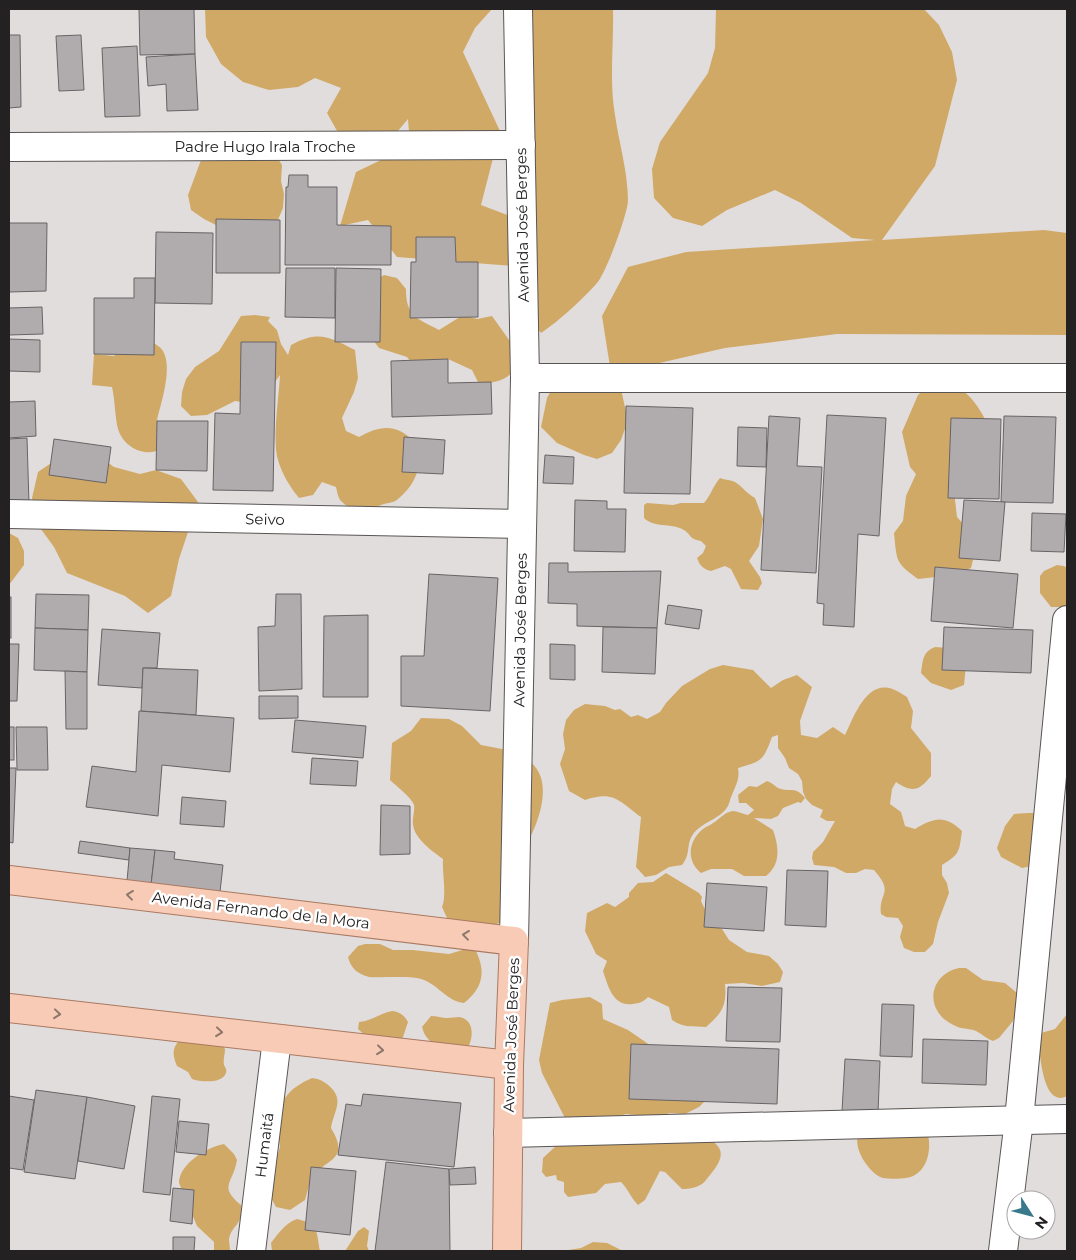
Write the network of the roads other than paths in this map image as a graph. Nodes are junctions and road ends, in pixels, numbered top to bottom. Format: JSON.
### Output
{"nodes":[{"id":1,"x":518,"y":9,"type":"edge"},
{"id":2,"x":521,"y":145,"type":"junction"},
{"id":3,"x":9,"y":147,"type":"edge"},
{"id":4,"x":524,"y":378,"type":"junction"},
{"id":5,"x":1067,"y":378,"type":"edge"},
{"id":6,"x":9,"y":514,"type":"edge"},
{"id":7,"x":522,"y":524,"type":"junction"},
{"id":8,"x":1067,"y":620,"type":"edge"},
{"id":9,"x":9,"y":880,"type":"edge"},
{"id":10,"x":514,"y":941,"type":"junction"},
{"id":11,"x":9,"y":1008,"type":"edge"},
{"id":12,"x":277,"y":1039,"type":"junction"},
{"id":13,"x":509,"y":1064,"type":"junction"},
{"id":14,"x":1067,"y":1119,"type":"edge"},
{"id":15,"x":1019,"y":1120,"type":"junction"},
{"id":16,"x":508,"y":1133,"type":"junction"},
{"id":17,"x":251,"y":1251,"type":"edge"},
{"id":18,"x":508,"y":1251,"type":"edge"},
{"id":19,"x":1004,"y":1251,"type":"edge"}],
"edges":[{"from":1,"to":2,"type":"street","name":"Avenida José Berges"},
{"from":2,"to":3,"type":"street","name":"Padre Hugo Irala Troche"},
{"from":2,"to":4,"type":"street","name":"Avenida José Berges"},
{"from":4,"to":5,"type":"street"},
{"from":4,"to":7,"type":"street","name":"Avenida José Berges"},
{"from":6,"to":7,"type":"street","name":"Seivo"},
{"from":7,"to":10,"type":"street","name":"Avenida José Berges"},
{"from":8,"to":15,"type":"street"},
{"from":10,"to":9,"type":"main road","name":"Avenida Fernando de la Mora","one_way":true},
{"from":10,"to":13,"type":"main road","name":"Avenida José Berges"},
{"from":11,"to":12,"type":"main road","one_way":true},
{"from":12,"to":13,"type":"main road","one_way":true},
{"from":12,"to":17,"type":"street","name":"Humaitá"},
{"from":13,"to":16,"type":"main road","name":"Avenida José Berges"},
{"from":14,"to":15,"type":"street"},
{"from":15,"to":16,"type":"street"},
{"from":15,"to":19,"type":"street"},
{"from":16,"to":18,"type":"main road","name":"Avenida José Berges"}]}
